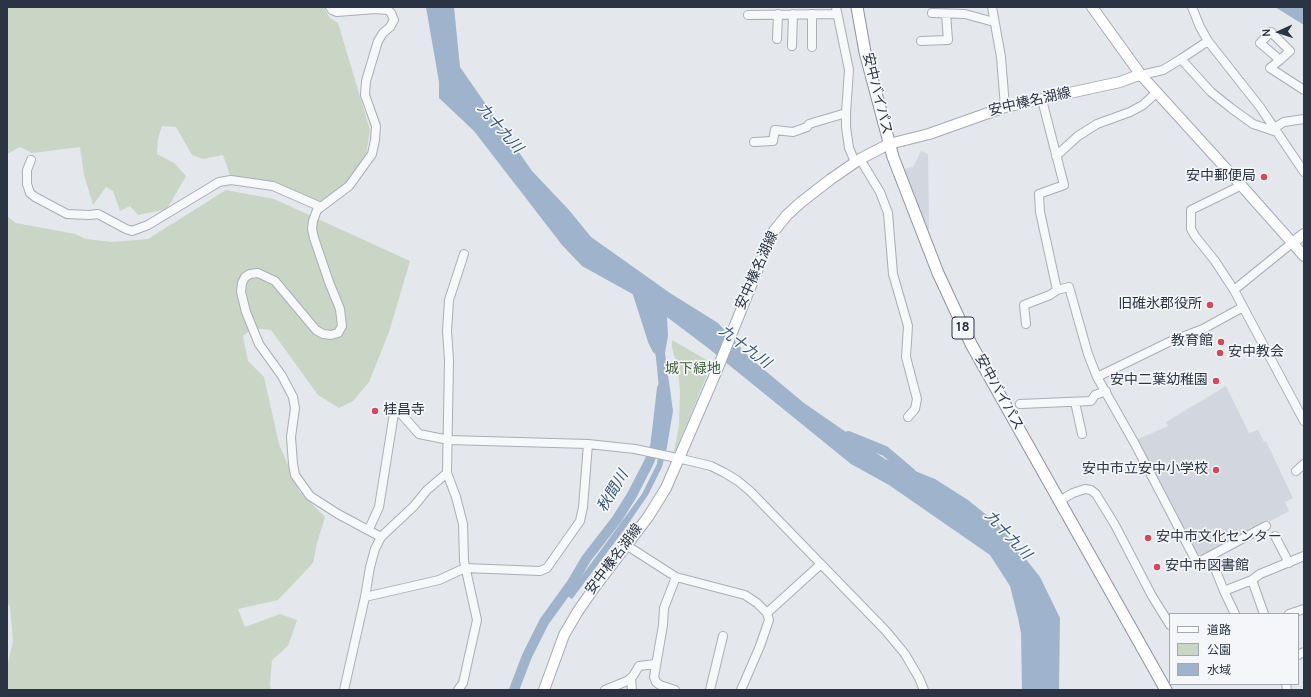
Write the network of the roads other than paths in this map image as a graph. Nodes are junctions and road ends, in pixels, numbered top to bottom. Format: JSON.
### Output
{"nodes":[{"id":1,"x":330,"y":7,"type":"edge"},
{"id":2,"x":857,"y":7,"type":"edge"},
{"id":3,"x":992,"y":7,"type":"edge"},
{"id":4,"x":1092,"y":7,"type":"edge"},
{"id":5,"x":1192,"y":7,"type":"edge"},
{"id":6,"x":836,"y":11,"type":"edge"},
{"id":7,"x":932,"y":13,"type":"dead end"},
{"id":8,"x":748,"y":14,"type":"dead end"},
{"id":9,"x":778,"y":14,"type":"junction"},
{"id":10,"x":793,"y":14,"type":"junction"},
{"id":11,"x":812,"y":14,"type":"junction"},
{"id":12,"x":946,"y":14,"type":"junction"},
{"id":13,"x":994,"y":22,"type":"junction"},
{"id":14,"x":777,"y":39,"type":"dead end"},
{"id":15,"x":1208,"y":41,"type":"junction"},
{"id":16,"x":921,"y":42,"type":"dead end"},
{"id":17,"x":792,"y":46,"type":"dead end"},
{"id":18,"x":812,"y":46,"type":"dead end"},
{"id":19,"x":1181,"y":59,"type":"junction"},
{"id":20,"x":1280,"y":60,"type":"dead end"},
{"id":21,"x":1140,"y":76,"type":"junction"},
{"id":22,"x":1304,"y":90,"type":"edge"},
{"id":23,"x":1156,"y":94,"type":"junction"},
{"id":24,"x":1042,"y":100,"type":"junction"},
{"id":25,"x":1005,"y":107,"type":"junction"},
{"id":26,"x":846,"y":113,"type":"junction"},
{"id":27,"x":1304,"y":118,"type":"edge"},
{"id":28,"x":1275,"y":130,"type":"junction"},
{"id":29,"x":754,"y":142,"type":"dead end"},
{"id":30,"x":889,"y":144,"type":"junction"},
{"id":31,"x":1056,"y":156,"type":"junction"},
{"id":32,"x":30,"y":160,"type":"dead end"},
{"id":33,"x":858,"y":160,"type":"junction"},
{"id":34,"x":1304,"y":172,"type":"edge"},
{"id":35,"x":1240,"y":184,"type":"junction"},
{"id":36,"x":321,"y":207,"type":"junction"},
{"id":37,"x":1304,"y":234,"type":"edge"},
{"id":38,"x":1292,"y":243,"type":"junction"},
{"id":39,"x":464,"y":254,"type":"dead end"},
{"id":40,"x":1304,"y":256,"type":"edge"},
{"id":41,"x":1057,"y":290,"type":"junction"},
{"id":42,"x":1234,"y":290,"type":"junction"},
{"id":43,"x":1243,"y":307,"type":"junction"},
{"id":44,"x":1026,"y":324,"type":"dead end"},
{"id":45,"x":1097,"y":377,"type":"junction"},
{"id":46,"x":1106,"y":391,"type":"junction"},
{"id":47,"x":1074,"y":402,"type":"junction"},
{"id":48,"x":1020,"y":404,"type":"dead end"},
{"id":49,"x":908,"y":417,"type":"dead end"},
{"id":50,"x":1304,"y":421,"type":"edge"},
{"id":51,"x":1082,"y":434,"type":"dead end"},
{"id":52,"x":448,"y":440,"type":"junction"},
{"id":53,"x":588,"y":444,"type":"junction"},
{"id":54,"x":675,"y":457,"type":"junction"},
{"id":55,"x":1304,"y":464,"type":"edge"},
{"id":56,"x":1296,"y":471,"type":"dead end"},
{"id":57,"x":447,"y":473,"type":"junction"},
{"id":58,"x":1059,"y":501,"type":"junction"},
{"id":59,"x":1266,"y":526,"type":"dead end"},
{"id":60,"x":369,"y":529,"type":"junction"},
{"id":61,"x":1275,"y":536,"type":"dead end"},
{"id":62,"x":381,"y":537,"type":"junction"},
{"id":63,"x":626,"y":545,"type":"junction"},
{"id":64,"x":1210,"y":556,"type":"junction"},
{"id":65,"x":1304,"y":556,"type":"edge"},
{"id":66,"x":1289,"y":562,"type":"junction"},
{"id":67,"x":821,"y":564,"type":"junction"},
{"id":68,"x":465,"y":568,"type":"junction"},
{"id":69,"x":676,"y":577,"type":"junction"},
{"id":70,"x":1252,"y":580,"type":"junction"},
{"id":71,"x":1224,"y":591,"type":"junction"},
{"id":72,"x":365,"y":597,"type":"junction"},
{"id":73,"x":1304,"y":609,"type":"edge"},
{"id":74,"x":767,"y":613,"type":"junction"},
{"id":75,"x":1234,"y":613,"type":"edge"},
{"id":76,"x":1264,"y":613,"type":"edge"},
{"id":77,"x":1292,"y":613,"type":"edge"},
{"id":78,"x":1169,"y":623,"type":"edge"},
{"id":79,"x":723,"y":636,"type":"dead end"},
{"id":80,"x":656,"y":664,"type":"junction"},
{"id":81,"x":631,"y":678,"type":"junction"},
{"id":82,"x":344,"y":690,"type":"edge"},
{"id":83,"x":458,"y":690,"type":"edge"},
{"id":84,"x":544,"y":690,"type":"edge"},
{"id":85,"x":605,"y":690,"type":"edge"},
{"id":86,"x":632,"y":690,"type":"edge"},
{"id":87,"x":675,"y":690,"type":"edge"},
{"id":88,"x":710,"y":690,"type":"edge"},
{"id":89,"x":741,"y":690,"type":"edge"},
{"id":90,"x":924,"y":690,"type":"edge"},
{"id":91,"x":1166,"y":690,"type":"edge"}],
"edges":[{"from":1,"to":36,"type":"street"},
{"from":2,"to":30,"type":"highway","name":"安中バイパス","number":"18"},
{"from":3,"to":13,"type":"street"},
{"from":4,"to":21,"type":"main road"},
{"from":5,"to":15,"type":"street"},
{"from":6,"to":11,"type":"street"},
{"from":6,"to":26,"type":"street"},
{"from":7,"to":12,"type":"street"},
{"from":8,"to":9,"type":"street"},
{"from":9,"to":10,"type":"street"},
{"from":9,"to":14,"type":"street"},
{"from":10,"to":11,"type":"street"},
{"from":10,"to":17,"type":"street"},
{"from":11,"to":18,"type":"street"},
{"from":12,"to":13,"type":"street"},
{"from":12,"to":16,"type":"street"},
{"from":13,"to":25,"type":"street"},
{"from":15,"to":19,"type":"street"},
{"from":15,"to":28,"type":"street"},
{"from":19,"to":21,"type":"street"},
{"from":19,"to":28,"type":"street"},
{"from":20,"to":22,"type":"street"},
{"from":21,"to":23,"type":"main road"},
{"from":21,"to":24,"type":"main road","name":"安中榛名湖線"},
{"from":23,"to":31,"type":"street"},
{"from":23,"to":35,"type":"main road"},
{"from":24,"to":25,"type":"main road","name":"安中榛名湖線"},
{"from":24,"to":31,"type":"street"},
{"from":25,"to":30,"type":"main road","name":"安中榛名湖線"},
{"from":26,"to":29,"type":"street"},
{"from":26,"to":33,"type":"street"},
{"from":27,"to":28,"type":"street"},
{"from":28,"to":34,"type":"street"},
{"from":30,"to":33,"type":"main road","name":"安中榛名湖線"},
{"from":30,"to":58,"type":"highway","name":"安中バイパス","number":"18"},
{"from":31,"to":41,"type":"street"},
{"from":32,"to":36,"type":"street"},
{"from":33,"to":49,"type":"street"},
{"from":33,"to":54,"type":"main road","name":"安中榛名湖線"},
{"from":35,"to":38,"type":"main road"},
{"from":35,"to":42,"type":"street"},
{"from":36,"to":60,"type":"street"},
{"from":37,"to":38,"type":"main road"},
{"from":38,"to":40,"type":"main road"},
{"from":38,"to":42,"type":"street"},
{"from":39,"to":52,"type":"street"},
{"from":41,"to":44,"type":"street"},
{"from":41,"to":45,"type":"street"},
{"from":42,"to":43,"type":"street"},
{"from":43,"to":45,"type":"street"},
{"from":43,"to":50,"type":"street"},
{"from":45,"to":46,"type":"street"},
{"from":46,"to":47,"type":"street"},
{"from":46,"to":64,"type":"street"},
{"from":47,"to":48,"type":"street"},
{"from":47,"to":51,"type":"street"},
{"from":52,"to":53,"type":"street"},
{"from":52,"to":57,"type":"street"},
{"from":52,"to":60,"type":"street"},
{"from":53,"to":54,"type":"street"},
{"from":53,"to":68,"type":"street"},
{"from":54,"to":63,"type":"main road","name":"安中榛名湖線"},
{"from":54,"to":67,"type":"street"},
{"from":55,"to":56,"type":"street"},
{"from":57,"to":62,"type":"street"},
{"from":57,"to":68,"type":"street"},
{"from":58,"to":78,"type":"street"},
{"from":58,"to":91,"type":"highway","name":"安中バイパス","number":"18"},
{"from":59,"to":64,"type":"street"},
{"from":60,"to":62,"type":"street"},
{"from":61,"to":66,"type":"street"},
{"from":62,"to":72,"type":"street"},
{"from":63,"to":69,"type":"street"},
{"from":63,"to":84,"type":"main road","name":"安中榛名湖線"},
{"from":64,"to":71,"type":"street"},
{"from":65,"to":66,"type":"street"},
{"from":66,"to":70,"type":"street"},
{"from":67,"to":74,"type":"street"},
{"from":67,"to":90,"type":"street"},
{"from":68,"to":72,"type":"street"},
{"from":68,"to":83,"type":"street"},
{"from":69,"to":74,"type":"street"},
{"from":69,"to":80,"type":"street"},
{"from":70,"to":71,"type":"street"},
{"from":70,"to":76,"type":"street"},
{"from":71,"to":75,"type":"street"},
{"from":72,"to":82,"type":"street"},
{"from":73,"to":77,"type":"street"},
{"from":74,"to":89,"type":"street"},
{"from":79,"to":88,"type":"street"},
{"from":80,"to":81,"type":"street"},
{"from":80,"to":87,"type":"street"},
{"from":81,"to":85,"type":"street"},
{"from":81,"to":86,"type":"street"}]}
